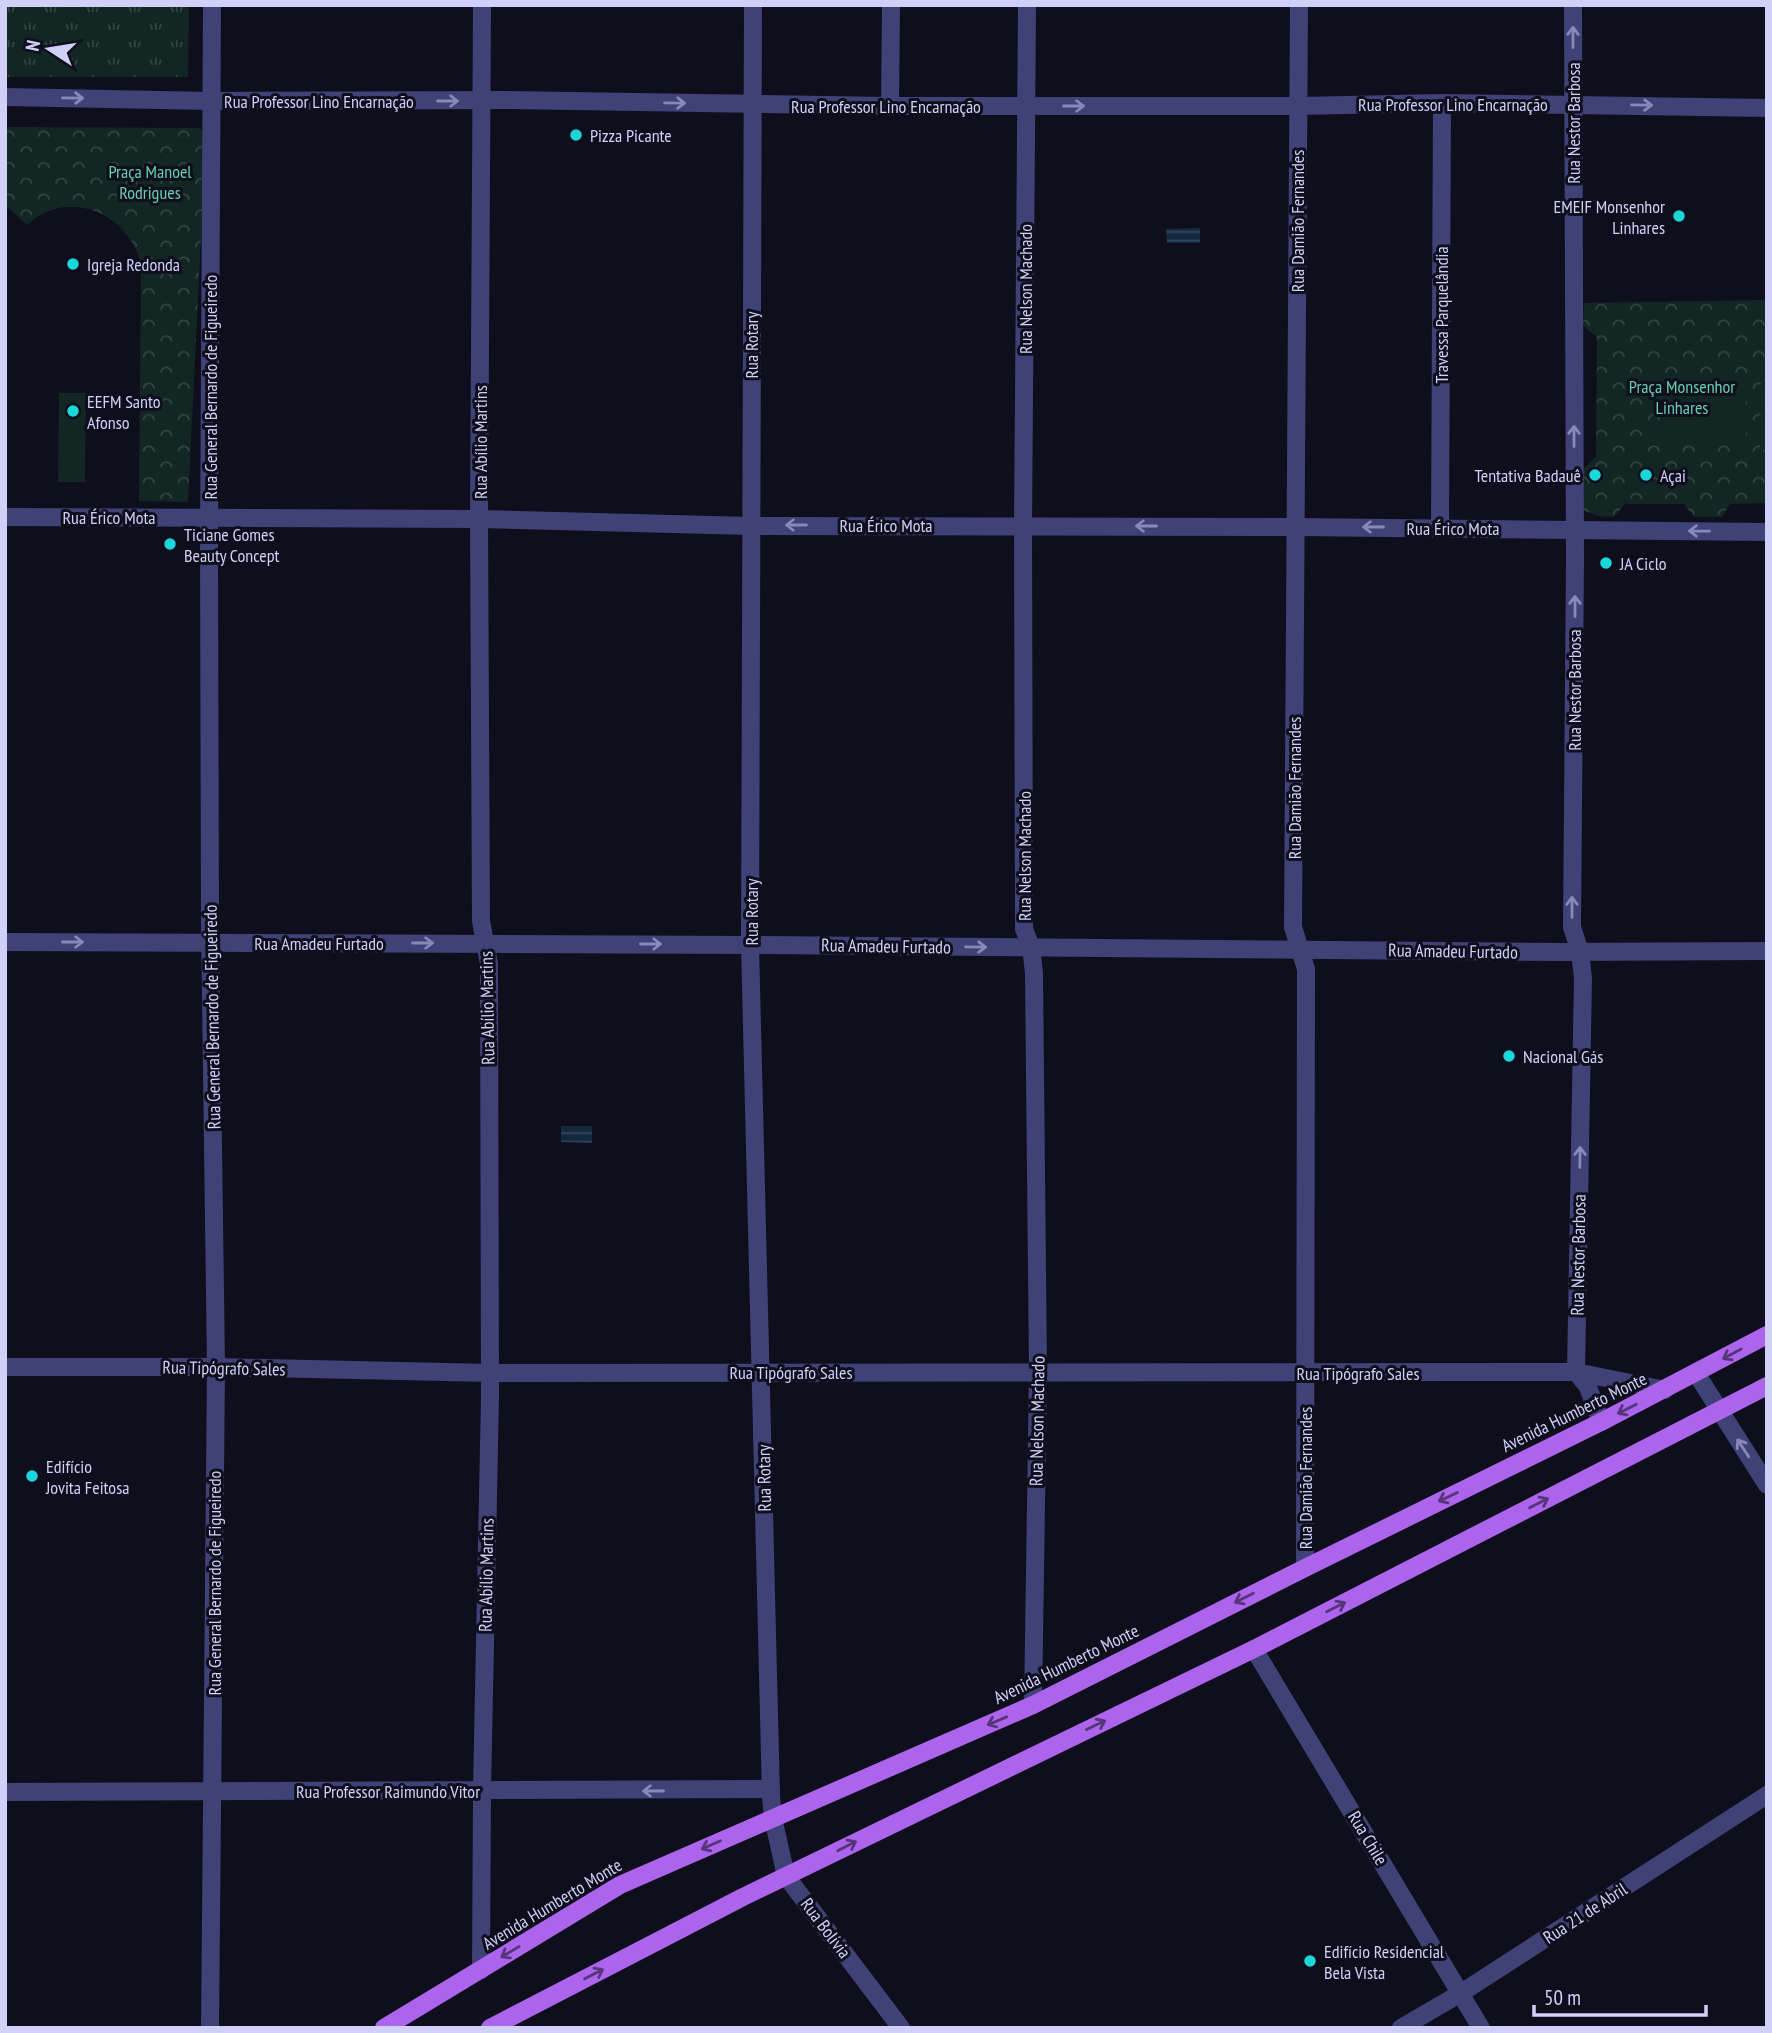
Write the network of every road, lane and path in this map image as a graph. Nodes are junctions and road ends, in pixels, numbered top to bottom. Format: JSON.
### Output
{"nodes":[{"id":1,"x":212,"y":5,"type":"edge"},
{"id":2,"x":482,"y":5,"type":"edge"},
{"id":3,"x":753,"y":5,"type":"edge"},
{"id":4,"x":891,"y":5,"type":"edge"},
{"id":5,"x":1027,"y":5,"type":"edge"},
{"id":6,"x":1299,"y":5,"type":"edge"},
{"id":7,"x":1573,"y":5,"type":"edge"},
{"id":8,"x":5,"y":97,"type":"edge"},
{"id":9,"x":211,"y":101,"type":"junction"},
{"id":10,"x":481,"y":101,"type":"junction"},
{"id":11,"x":1442,"y":103,"type":"junction"},
{"id":12,"x":1574,"y":104,"type":"junction"},
{"id":13,"x":752,"y":105,"type":"junction"},
{"id":14,"x":890,"y":106,"type":"junction"},
{"id":15,"x":1026,"y":106,"type":"junction"},
{"id":16,"x":1298,"y":106,"type":"junction"},
{"id":17,"x":1767,"y":108,"type":"edge"},
{"id":18,"x":5,"y":517,"type":"edge"},
{"id":19,"x":210,"y":518,"type":"junction"},
{"id":20,"x":479,"y":519,"type":"junction"},
{"id":21,"x":1023,"y":525,"type":"junction"},
{"id":22,"x":750,"y":526,"type":"junction"},
{"id":23,"x":1295,"y":527,"type":"junction"},
{"id":24,"x":1440,"y":528,"type":"junction"},
{"id":25,"x":1574,"y":528,"type":"junction"},
{"id":26,"x":1767,"y":532,"type":"edge"},
{"id":27,"x":5,"y":942,"type":"edge"},
{"id":28,"x":210,"y":942,"type":"junction"},
{"id":29,"x":486,"y":943,"type":"junction"},
{"id":30,"x":750,"y":945,"type":"junction"},
{"id":31,"x":1031,"y":947,"type":"junction"},
{"id":32,"x":1299,"y":948,"type":"junction"},
{"id":33,"x":1767,"y":951,"type":"edge"},
{"id":34,"x":1580,"y":952,"type":"junction"},
{"id":35,"x":1767,"y":1335,"type":"edge"},
{"id":36,"x":5,"y":1367,"type":"edge"},
{"id":37,"x":216,"y":1367,"type":"junction"},
{"id":38,"x":761,"y":1371,"type":"junction"},
{"id":39,"x":1038,"y":1371,"type":"junction"},
{"id":40,"x":1576,"y":1372,"type":"junction"},
{"id":41,"x":490,"y":1373,"type":"junction"},
{"id":42,"x":1305,"y":1373,"type":"junction"},
{"id":43,"x":1696,"y":1373,"type":"junction"},
{"id":44,"x":1767,"y":1386,"type":"edge"},
{"id":45,"x":1665,"y":1390,"type":"junction"},
{"id":46,"x":1720,"y":1411,"type":"junction"},
{"id":47,"x":1601,"y":1422,"type":"junction"},
{"id":48,"x":1767,"y":1485,"type":"edge"},
{"id":49,"x":1304,"y":1568,"type":"junction"},
{"id":50,"x":1254,"y":1649,"type":"junction"},
{"id":51,"x":1034,"y":1705,"type":"junction"},
{"id":52,"x":771,"y":1789,"type":"junction"},
{"id":53,"x":482,"y":1790,"type":"junction"},
{"id":54,"x":213,"y":1791,"type":"junction"},
{"id":55,"x":5,"y":1792,"type":"edge"},
{"id":56,"x":1767,"y":1795,"type":"edge"},
{"id":57,"x":773,"y":1818,"type":"junction"},
{"id":58,"x":786,"y":1876,"type":"junction"},
{"id":59,"x":481,"y":1970,"type":"junction"},
{"id":60,"x":1461,"y":1993,"type":"junction"},
{"id":61,"x":210,"y":2028,"type":"edge"},
{"id":62,"x":384,"y":2028,"type":"edge"},
{"id":63,"x":490,"y":2028,"type":"edge"},
{"id":64,"x":901,"y":2028,"type":"edge"},
{"id":65,"x":1401,"y":2028,"type":"edge"},
{"id":66,"x":1481,"y":2028,"type":"edge"}],
"edges":[{"from":1,"to":9,"type":"street","name":"Rua General Bernardo de Figueiredo"},
{"from":2,"to":10,"type":"street","name":"Rua Abílio Martins"},
{"from":3,"to":13,"type":"street","name":"Rua Rotary"},
{"from":4,"to":14,"type":"street"},
{"from":5,"to":15,"type":"street","name":"Rua Nelson Machado"},
{"from":6,"to":16,"type":"street","name":"Rua Damião Fernandes"},
{"from":12,"to":7,"type":"street","name":"Rua Nestor Barbosa","one_way":true},
{"from":8,"to":9,"type":"street","name":"Rua Professor Lino Encarnação","one_way":true},
{"from":9,"to":10,"type":"street","name":"Rua Professor Lino Encarnação","one_way":true},
{"from":9,"to":19,"type":"street","name":"Rua General Bernardo de Figueiredo"},
{"from":10,"to":13,"type":"street","name":"Rua Professor Lino Encarnação","one_way":true},
{"from":10,"to":20,"type":"street","name":"Rua Abílio Martins"},
{"from":11,"to":12,"type":"street","name":"Rua Professor Lino Encarnação"},
{"from":11,"to":16,"type":"street","name":"Rua Professor Lino Encarnação"},
{"from":11,"to":24,"type":"street","name":"Travessa Parquelândia"},
{"from":12,"to":17,"type":"street","name":"Rua Professor Lino Encarnação","one_way":true},
{"from":25,"to":12,"type":"street","name":"Rua Nestor Barbosa","one_way":true},
{"from":13,"to":14,"type":"street","name":"Rua Professor Lino Encarnação"},
{"from":13,"to":22,"type":"street","name":"Rua Rotary"},
{"from":14,"to":15,"type":"street","name":"Rua Professor Lino Encarnação"},
{"from":15,"to":16,"type":"street","name":"Rua Professor Lino Encarnação","one_way":true},
{"from":15,"to":21,"type":"street","name":"Rua Nelson Machado"},
{"from":16,"to":23,"type":"street","name":"Rua Damião Fernandes"},
{"from":18,"to":19,"type":"street","name":"Rua Érico Mota"},
{"from":19,"to":20,"type":"street","name":"Rua Érico Mota"},
{"from":19,"to":28,"type":"street","name":"Rua General Bernardo de Figueiredo"},
{"from":20,"to":22,"type":"street","name":"Rua Érico Mota"},
{"from":20,"to":29,"type":"street","name":"Rua Abílio Martins"},
{"from":21,"to":22,"type":"street","name":"Rua Érico Mota","one_way":true},
{"from":23,"to":21,"type":"street","name":"Rua Érico Mota","one_way":true},
{"from":21,"to":31,"type":"street","name":"Rua Nelson Machado"},
{"from":22,"to":30,"type":"street","name":"Rua Rotary"},
{"from":24,"to":23,"type":"street","name":"Rua Érico Mota","one_way":true},
{"from":23,"to":32,"type":"street","name":"Rua Damião Fernandes"},
{"from":24,"to":25,"type":"street","name":"Rua Érico Mota"},
{"from":26,"to":25,"type":"street","name":"Rua Érico Mota","one_way":true},
{"from":34,"to":25,"type":"street","name":"Rua Nestor Barbosa","one_way":true},
{"from":27,"to":28,"type":"street","name":"Rua Amadeu Furtado","one_way":true},
{"from":28,"to":29,"type":"street","name":"Rua Amadeu Furtado","one_way":true},
{"from":28,"to":37,"type":"street","name":"Rua General Bernardo de Figueiredo"},
{"from":29,"to":30,"type":"street","name":"Rua Amadeu Furtado","one_way":true},
{"from":29,"to":41,"type":"street","name":"Rua Abílio Martins"},
{"from":30,"to":31,"type":"street","name":"Rua Amadeu Furtado","one_way":true},
{"from":30,"to":38,"type":"street","name":"Rua Rotary"},
{"from":31,"to":32,"type":"street","name":"Rua Amadeu Furtado"},
{"from":31,"to":39,"type":"street","name":"Rua Nelson Machado"},
{"from":32,"to":34,"type":"street","name":"Rua Amadeu Furtado"},
{"from":32,"to":42,"type":"street","name":"Rua Damião Fernandes"},
{"from":33,"to":34,"type":"street","name":"Rua Amadeu Furtado"},
{"from":40,"to":34,"type":"street","name":"Rua Nestor Barbosa","one_way":true},
{"from":35,"to":43,"type":"main road","name":"Avenida Humberto Monte","one_way":true},
{"from":36,"to":37,"type":"street","name":"Rua Tipógrafo Sales"},
{"from":37,"to":41,"type":"street","name":"Rua Tipógrafo Sales"},
{"from":37,"to":54,"type":"street","name":"Rua General Bernardo de Figueiredo"},
{"from":38,"to":39,"type":"street","name":"Rua Tipógrafo Sales"},
{"from":38,"to":41,"type":"street","name":"Rua Tipógrafo Sales"},
{"from":38,"to":52,"type":"street","name":"Rua Rotary"},
{"from":39,"to":42,"type":"street","name":"Rua Tipógrafo Sales"},
{"from":39,"to":51,"type":"street","name":"Rua Nelson Machado"},
{"from":40,"to":42,"type":"street","name":"Rua Tipógrafo Sales"},
{"from":40,"to":45,"type":"street"},
{"from":40,"to":47,"type":"street"},
{"from":41,"to":53,"type":"street","name":"Rua Abílio Martins"},
{"from":42,"to":49,"type":"street","name":"Rua Damião Fernandes"},
{"from":43,"to":45,"type":"main road","name":"Avenida Humberto Monte"},
{"from":43,"to":46,"type":"street"},
{"from":44,"to":46,"type":"main road"},
{"from":45,"to":47,"type":"main road","name":"Avenida Humberto Monte","one_way":true},
{"from":48,"to":46,"type":"street","one_way":true},
{"from":50,"to":46,"type":"main road","one_way":true},
{"from":47,"to":49,"type":"main road","name":"Avenida Humberto Monte","one_way":true},
{"from":49,"to":51,"type":"main road","name":"Avenida Humberto Monte","one_way":true},
{"from":58,"to":50,"type":"main road","one_way":true},
{"from":50,"to":60,"type":"street","name":"Rua Chile"},
{"from":51,"to":57,"type":"main road","name":"Avenida Humberto Monte","one_way":true},
{"from":52,"to":53,"type":"street","name":"Rua Professor Raimundo Vitor","one_way":true},
{"from":52,"to":57,"type":"street","name":"Rua Rotary"},
{"from":53,"to":54,"type":"street","name":"Rua Professor Raimundo Vitor"},
{"from":53,"to":59,"type":"street","name":"Rua Abílio Martins"},
{"from":54,"to":55,"type":"street","name":"Rua Professor Raimundo Vitor"},
{"from":54,"to":61,"type":"street","name":"Rua General Bernardo de Figueiredo"},
{"from":56,"to":60,"type":"street","name":"Rua 21 de Abril"},
{"from":57,"to":58,"type":"street","name":"Rua Bolívia"},
{"from":57,"to":59,"type":"main road","name":"Avenida Humberto Monte","one_way":true},
{"from":63,"to":58,"type":"main road","one_way":true},
{"from":58,"to":64,"type":"street","name":"Rua Bolívia"},
{"from":59,"to":62,"type":"main road","name":"Avenida Humberto Monte"},
{"from":60,"to":65,"type":"street","name":"Rua 21 de Abril"},
{"from":60,"to":66,"type":"street","name":"Rua Chile"}]}
